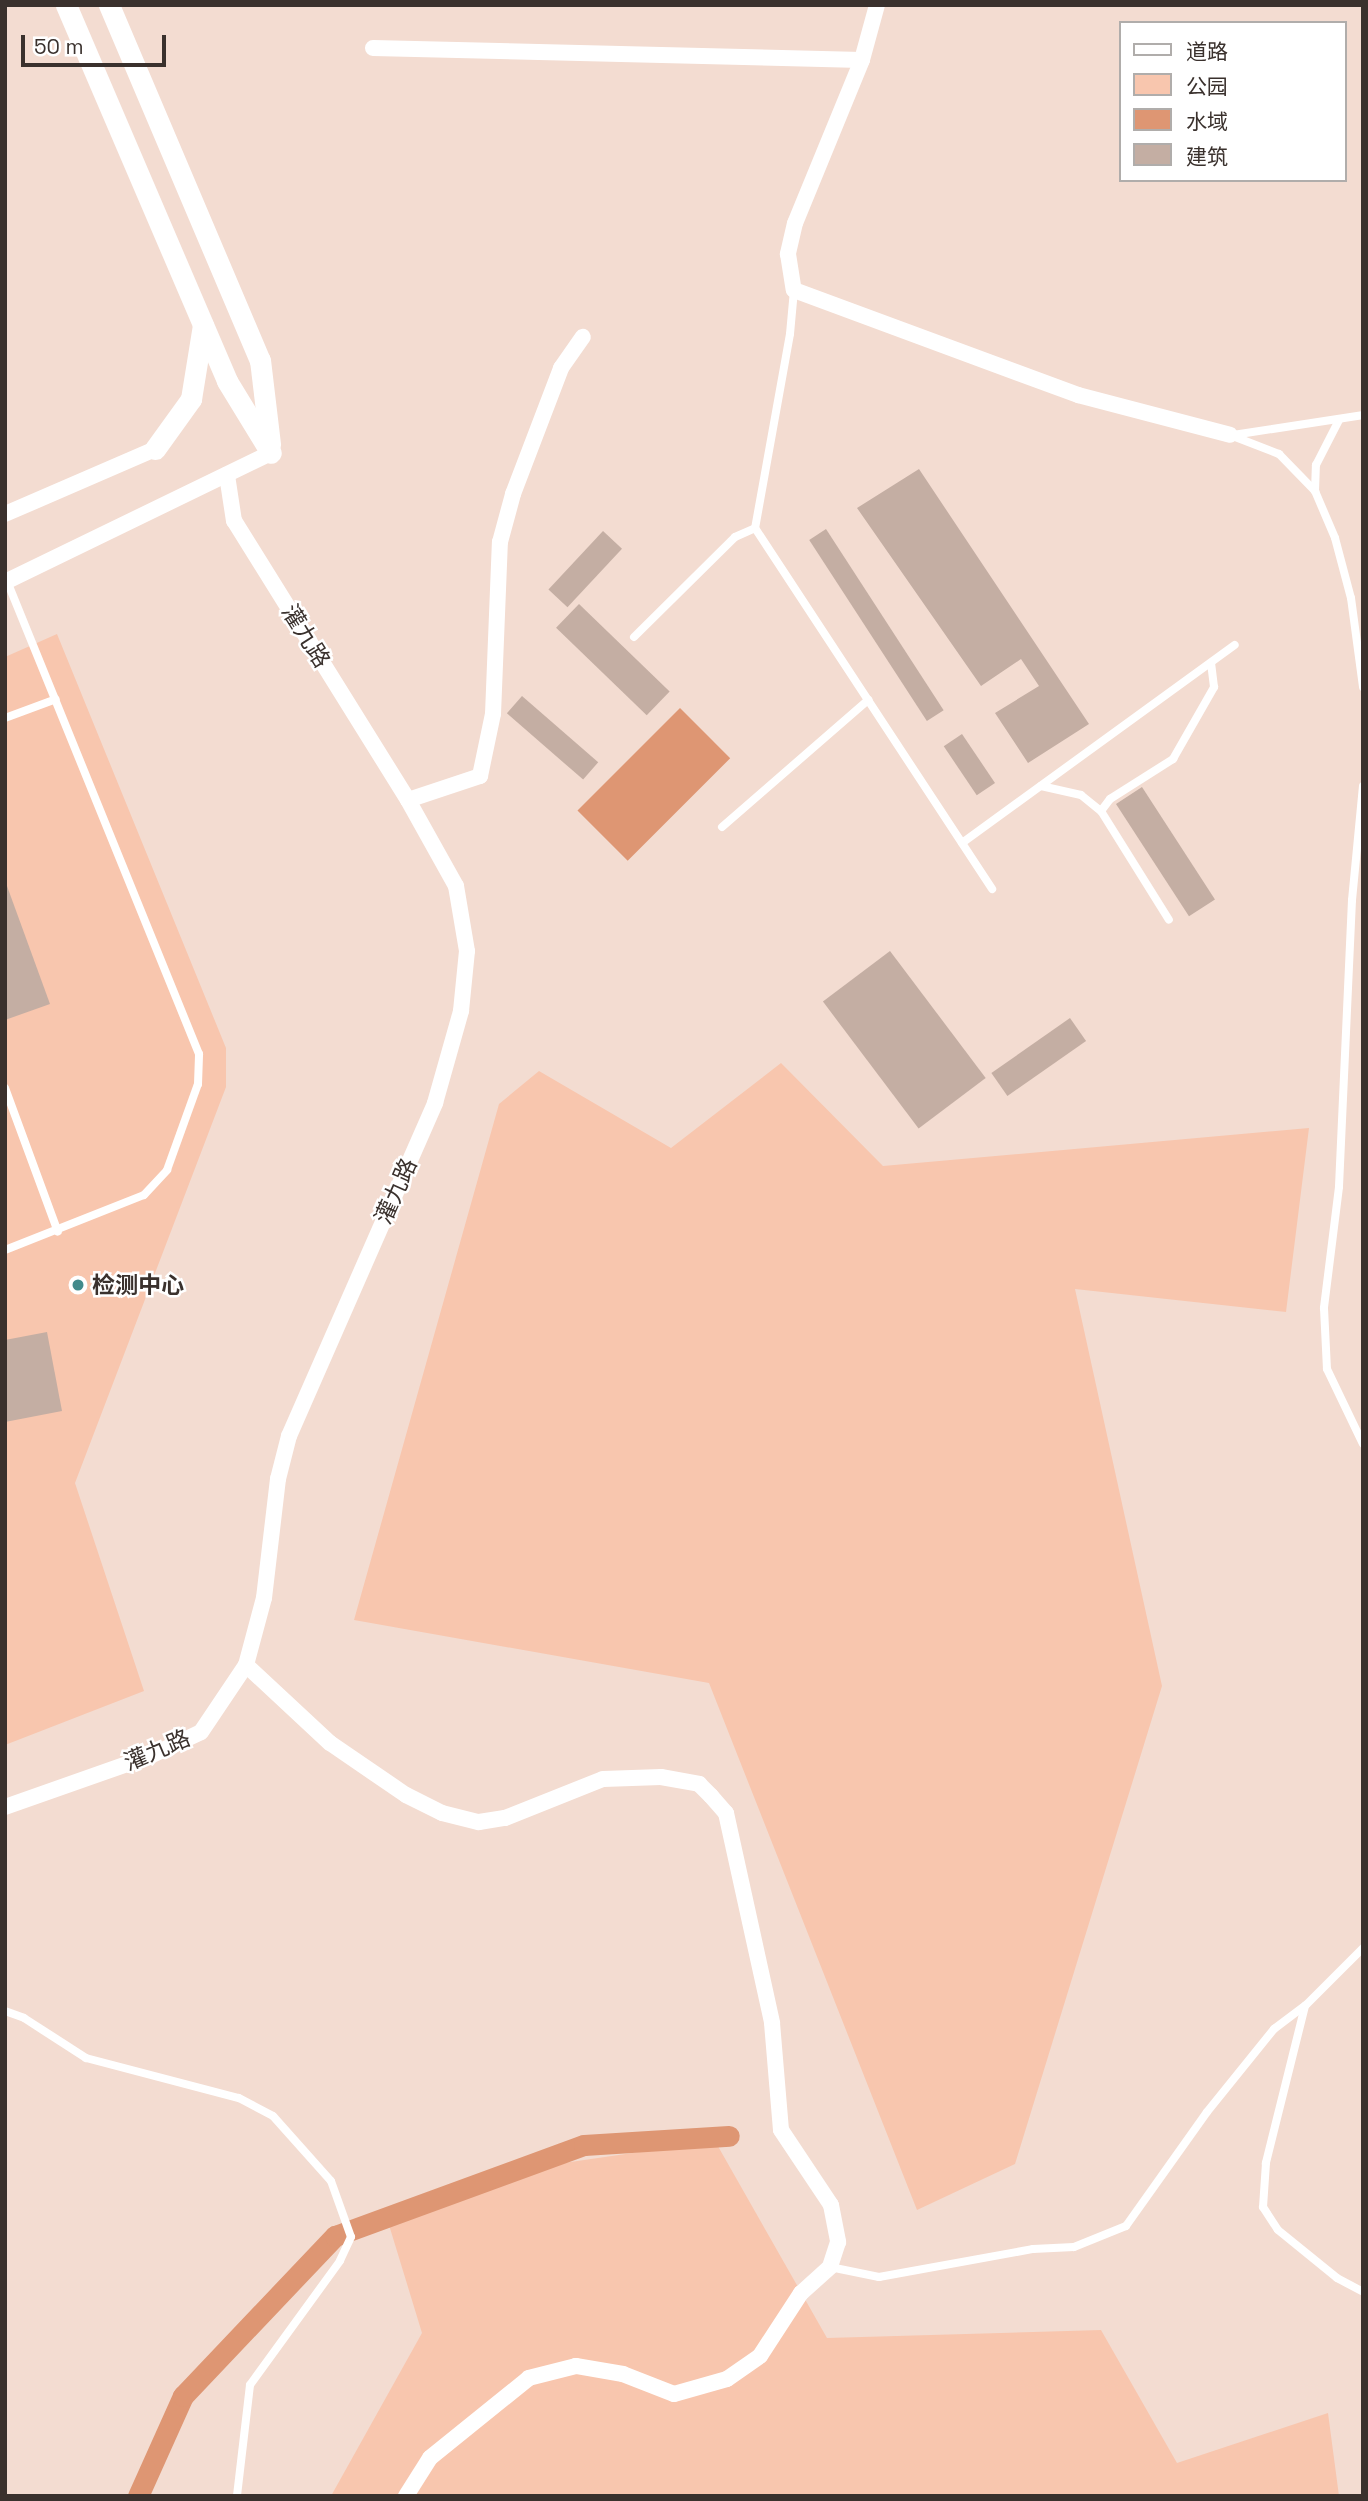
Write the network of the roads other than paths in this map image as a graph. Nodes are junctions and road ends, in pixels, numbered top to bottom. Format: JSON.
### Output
{"nodes":[{"id":1,"x":66,"y":5,"type":"edge"},
{"id":2,"x":108,"y":5,"type":"edge"},
{"id":3,"x":877,"y":5,"type":"edge"},
{"id":4,"x":373,"y":48,"type":"dead end"},
{"id":5,"x":862,"y":60,"type":"junction"},
{"id":6,"x":794,"y":289,"type":"junction"},
{"id":7,"x":203,"y":325,"type":"junction"},
{"id":8,"x":583,"y":337,"type":"dead end"},
{"id":9,"x":1363,"y":415,"type":"edge"},
{"id":10,"x":1339,"y":420,"type":"junction"},
{"id":11,"x":1230,"y":435,"type":"junction"},
{"id":12,"x":155,"y":449,"type":"joint"},
{"id":13,"x":271,"y":453,"type":"junction"},
{"id":14,"x":227,"y":475,"type":"junction"},
{"id":15,"x":1315,"y":491,"type":"junction"},
{"id":16,"x":5,"y":514,"type":"edge"},
{"id":17,"x":755,"y":528,"type":"junction"},
{"id":18,"x":6,"y":581,"type":"edge"},
{"id":19,"x":634,"y":637,"type":"dead end"},
{"id":20,"x":1236,"y":645,"type":"dead end"},
{"id":21,"x":1211,"y":663,"type":"junction"},
{"id":22,"x":1363,"y":687,"type":"edge"},
{"id":23,"x":56,"y":699,"type":"junction"},
{"id":24,"x":868,"y":700,"type":"junction"},
{"id":25,"x":5,"y":718,"type":"edge"},
{"id":26,"x":1041,"y":786,"type":"junction"},
{"id":27,"x":1363,"y":786,"type":"edge"},
{"id":28,"x":408,"y":800,"type":"junction"},
{"id":29,"x":1101,"y":811,"type":"junction"},
{"id":30,"x":722,"y":828,"type":"dead end"},
{"id":31,"x":962,"y":843,"type":"junction"},
{"id":32,"x":992,"y":889,"type":"dead end"},
{"id":33,"x":1169,"y":920,"type":"dead end"},
{"id":34,"x":5,"y":1088,"type":"edge"},
{"id":35,"x":58,"y":1232,"type":"junction"},
{"id":36,"x":5,"y":1250,"type":"edge"},
{"id":37,"x":1363,"y":1444,"type":"edge"},
{"id":38,"x":246,"y":1665,"type":"junction"},
{"id":39,"x":5,"y":1807,"type":"edge"},
{"id":40,"x":1363,"y":1948,"type":"edge"},
{"id":41,"x":1306,"y":2005,"type":"junction"},
{"id":42,"x":5,"y":2011,"type":"edge"},
{"id":43,"x":830,"y":2267,"type":"junction"},
{"id":44,"x":1363,"y":2292,"type":"edge"},
{"id":45,"x":237,"y":2496,"type":"edge"},
{"id":46,"x":406,"y":2496,"type":"edge"}],
"edges":[{"from":1,"to":7,"type":"street"},
{"from":2,"to":13,"type":"street"},
{"from":3,"to":5,"type":"street"},
{"from":4,"to":5,"type":"street"},
{"from":5,"to":6,"type":"street"},
{"from":6,"to":11,"type":"street"},
{"from":6,"to":17,"type":"lane"},
{"from":7,"to":12,"type":"street"},
{"from":7,"to":13,"type":"street"},
{"from":8,"to":28,"type":"street"},
{"from":9,"to":10,"type":"lane"},
{"from":10,"to":11,"type":"lane"},
{"from":10,"to":15,"type":"lane"},
{"from":11,"to":15,"type":"lane"},
{"from":12,"to":16,"type":"street"},
{"from":13,"to":14,"type":"street"},
{"from":14,"to":18,"type":"street"},
{"from":14,"to":28,"type":"street","name":"灌九路"},
{"from":15,"to":22,"type":"lane"},
{"from":17,"to":19,"type":"lane"},
{"from":17,"to":24,"type":"lane"},
{"from":18,"to":23,"type":"lane"},
{"from":20,"to":21,"type":"lane"},
{"from":21,"to":26,"type":"lane"},
{"from":21,"to":29,"type":"lane"},
{"from":23,"to":25,"type":"lane"},
{"from":23,"to":35,"type":"lane"},
{"from":24,"to":30,"type":"lane"},
{"from":24,"to":31,"type":"lane"},
{"from":26,"to":29,"type":"lane"},
{"from":26,"to":31,"type":"lane"},
{"from":27,"to":37,"type":"lane"},
{"from":28,"to":38,"type":"street","name":"灌九路"},
{"from":29,"to":33,"type":"lane"},
{"from":31,"to":32,"type":"lane"},
{"from":34,"to":35,"type":"lane"},
{"from":35,"to":36,"type":"lane"},
{"from":38,"to":39,"type":"street","name":"灌九路"},
{"from":38,"to":43,"type":"street"},
{"from":40,"to":41,"type":"lane"},
{"from":41,"to":43,"type":"lane"},
{"from":41,"to":44,"type":"lane"},
{"from":42,"to":45,"type":"lane"},
{"from":43,"to":46,"type":"street"}]}
